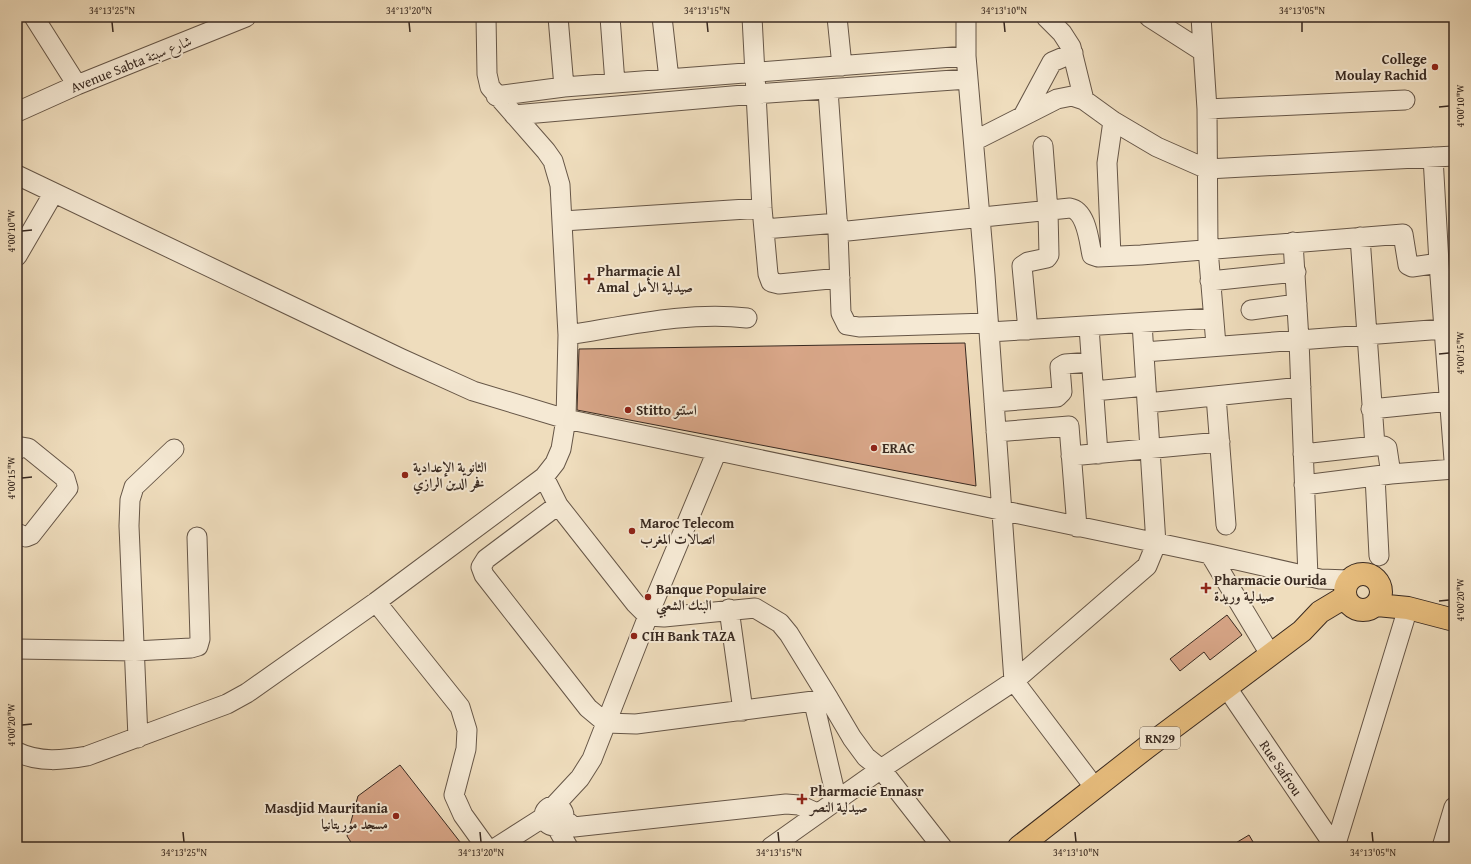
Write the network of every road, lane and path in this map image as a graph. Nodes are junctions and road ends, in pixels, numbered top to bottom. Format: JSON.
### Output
{"nodes":[{"id":1,"x":34,"y":17,"type":"edge"},
{"id":2,"x":486,"y":17,"type":"edge"},
{"id":3,"x":558,"y":17,"type":"edge"},
{"id":4,"x":610,"y":17,"type":"edge"},
{"id":5,"x":662,"y":17,"type":"edge"},
{"id":6,"x":752,"y":17,"type":"edge"},
{"id":7,"x":837,"y":17,"type":"edge"},
{"id":8,"x":966,"y":17,"type":"edge"},
{"id":9,"x":1046,"y":17,"type":"edge"},
{"id":10,"x":1149,"y":17,"type":"edge"},
{"id":11,"x":1201,"y":17,"type":"edge"},
{"id":12,"x":236,"y":19,"type":"edge"},
{"id":13,"x":1202,"y":51,"type":"junction"},
{"id":14,"x":1072,"y":53,"type":"junction"},
{"id":15,"x":966,"y":56,"type":"junction"},
{"id":16,"x":842,"y":66,"type":"junction"},
{"id":17,"x":754,"y":72,"type":"junction"},
{"id":18,"x":669,"y":78,"type":"junction"},
{"id":19,"x":968,"y":79,"type":"junction"},
{"id":20,"x":615,"y":83,"type":"junction"},
{"id":21,"x":77,"y":85,"type":"junction"},
{"id":22,"x":564,"y":87,"type":"junction"},
{"id":23,"x":828,"y":90,"type":"junction"},
{"id":24,"x":755,"y":94,"type":"junction"},
{"id":25,"x":496,"y":96,"type":"junction"},
{"id":26,"x":1084,"y":100,"type":"junction"},
{"id":27,"x":1405,"y":100,"type":"dead end"},
{"id":28,"x":1207,"y":109,"type":"junction"},
{"id":29,"x":17,"y":112,"type":"edge"},
{"id":30,"x":514,"y":115,"type":"junction"},
{"id":31,"x":1023,"y":116,"type":"junction"},
{"id":32,"x":1113,"y":121,"type":"junction"},
{"id":33,"x":974,"y":141,"type":"junction"},
{"id":34,"x":1042,"y":146,"type":"dead end"},
{"id":35,"x":1454,"y":156,"type":"edge"},
{"id":36,"x":1433,"y":157,"type":"junction"},
{"id":37,"x":1207,"y":169,"type":"junction"},
{"id":38,"x":17,"y":175,"type":"edge"},
{"id":39,"x":53,"y":194,"type":"junction"},
{"id":40,"x":762,"y":208,"type":"junction"},
{"id":41,"x":1048,"y":211,"type":"junction"},
{"id":42,"x":980,"y":218,"type":"junction"},
{"id":43,"x":564,"y":221,"type":"junction"},
{"id":44,"x":838,"y":228,"type":"junction"},
{"id":45,"x":764,"y":229,"type":"junction"},
{"id":46,"x":1360,"y":237,"type":"junction"},
{"id":47,"x":1293,"y":242,"type":"junction"},
{"id":48,"x":1208,"y":249,"type":"junction"},
{"id":49,"x":17,"y":256,"type":"edge"},
{"id":50,"x":1111,"y":256,"type":"junction"},
{"id":51,"x":1439,"y":263,"type":"junction"},
{"id":52,"x":1296,"y":272,"type":"junction"},
{"id":53,"x":840,"y":278,"type":"junction"},
{"id":54,"x":1210,"y":281,"type":"junction"},
{"id":55,"x":1297,"y":304,"type":"junction"},
{"id":56,"x":1251,"y":310,"type":"dead end"},
{"id":57,"x":747,"y":318,"type":"dead end"},
{"id":58,"x":1214,"y":318,"type":"junction"},
{"id":59,"x":1142,"y":324,"type":"junction"},
{"id":60,"x":1089,"y":326,"type":"junction"},
{"id":61,"x":988,"y":328,"type":"junction"},
{"id":62,"x":1444,"y":329,"type":"junction"},
{"id":63,"x":1028,"y":330,"type":"junction"},
{"id":64,"x":568,"y":335,"type":"junction"},
{"id":65,"x":1367,"y":335,"type":"junction"},
{"id":66,"x":1299,"y":340,"type":"junction"},
{"id":67,"x":1216,"y":345,"type":"junction"},
{"id":68,"x":1144,"y":352,"type":"junction"},
{"id":69,"x":1092,"y":362,"type":"junction"},
{"id":70,"x":1301,"y":387,"type":"junction"},
{"id":71,"x":1094,"y":391,"type":"junction"},
{"id":72,"x":1147,"y":395,"type":"junction"},
{"id":73,"x":1216,"y":396,"type":"junction"},
{"id":74,"x":1450,"y":401,"type":"junction"},
{"id":75,"x":994,"y":402,"type":"junction"},
{"id":76,"x":1371,"y":409,"type":"junction"},
{"id":77,"x":566,"y":419,"type":"junction"},
{"id":78,"x":1096,"y":424,"type":"junction"},
{"id":79,"x":1069,"y":426,"type":"junction"},
{"id":80,"x":996,"y":432,"type":"junction"},
{"id":81,"x":1220,"y":442,"type":"junction"},
{"id":82,"x":1375,"y":446,"type":"junction"},
{"id":83,"x":174,"y":448,"type":"dead end"},
{"id":84,"x":1149,"y":449,"type":"junction"},
{"id":85,"x":17,"y":450,"type":"edge"},
{"id":86,"x":717,"y":451,"type":"junction"},
{"id":87,"x":1098,"y":454,"type":"junction"},
{"id":88,"x":1303,"y":454,"type":"junction"},
{"id":89,"x":1071,"y":456,"type":"junction"},
{"id":90,"x":1454,"y":460,"type":"edge"},
{"id":91,"x":1454,"y":469,"type":"edge"},
{"id":92,"x":1383,"y":475,"type":"junction"},
{"id":93,"x":544,"y":477,"type":"junction"},
{"id":94,"x":1304,"y":485,"type":"junction"},
{"id":95,"x":558,"y":505,"type":"junction"},
{"id":96,"x":1001,"y":510,"type":"junction"},
{"id":97,"x":1226,"y":525,"type":"dead end"},
{"id":98,"x":1077,"y":527,"type":"junction"},
{"id":99,"x":17,"y":533,"type":"edge"},
{"id":100,"x":197,"y":537,"type":"dead end"},
{"id":101,"x":1156,"y":544,"type":"junction"},
{"id":102,"x":1210,"y":554,"type":"junction"},
{"id":103,"x":1379,"y":556,"type":"dead end"},
{"id":104,"x":1314,"y":578,"type":"junction"},
{"id":105,"x":1359,"y":595,"type":"junction"},
{"id":106,"x":376,"y":602,"type":"junction"},
{"id":107,"x":1454,"y":607,"type":"edge"},
{"id":108,"x":1408,"y":608,"type":"junction"},
{"id":109,"x":728,"y":609,"type":"junction"},
{"id":110,"x":648,"y":616,"type":"junction"},
{"id":111,"x":1454,"y":620,"type":"edge"},
{"id":112,"x":17,"y":649,"type":"edge"},
{"id":113,"x":134,"y":651,"type":"junction"},
{"id":114,"x":1270,"y":654,"type":"junction"},
{"id":115,"x":1014,"y":681,"type":"junction"},
{"id":116,"x":1227,"y":688,"type":"junction"},
{"id":117,"x":822,"y":701,"type":"junction"},
{"id":118,"x":743,"y":711,"type":"junction"},
{"id":119,"x":606,"y":723,"type":"junction"},
{"id":120,"x":138,"y":738,"type":"junction"},
{"id":121,"x":17,"y":752,"type":"edge"},
{"id":122,"x":881,"y":768,"type":"junction"},
{"id":123,"x":1095,"y":788,"type":"junction"},
{"id":124,"x":837,"y":801,"type":"junction"},
{"id":125,"x":1454,"y":807,"type":"edge"},
{"id":126,"x":817,"y":813,"type":"junction"},
{"id":127,"x":554,"y":817,"type":"junction"},
{"id":128,"x":486,"y":847,"type":"edge"},
{"id":129,"x":497,"y":847,"type":"edge"},
{"id":130,"x":568,"y":847,"type":"edge"},
{"id":131,"x":771,"y":847,"type":"edge"},
{"id":132,"x":942,"y":847,"type":"edge"},
{"id":133,"x":1019,"y":847,"type":"edge"},
{"id":134,"x":1335,"y":847,"type":"edge"},
{"id":135,"x":1442,"y":847,"type":"edge"}],
"edges":[{"from":1,"to":21,"type":"street"},
{"from":2,"to":25,"type":"street"},
{"from":3,"to":22,"type":"street"},
{"from":4,"to":20,"type":"street"},
{"from":5,"to":18,"type":"street"},
{"from":6,"to":17,"type":"street"},
{"from":7,"to":16,"type":"street"},
{"from":8,"to":15,"type":"street"},
{"from":9,"to":14,"type":"street"},
{"from":10,"to":13,"type":"street"},
{"from":11,"to":13,"type":"street"},
{"from":12,"to":21,"type":"street","name":"Avenue Sabta شارع سبتة"},
{"from":13,"to":28,"type":"street"},
{"from":14,"to":26,"type":"street"},
{"from":14,"to":31,"type":"street"},
{"from":15,"to":16,"type":"street"},
{"from":15,"to":19,"type":"street"},
{"from":16,"to":17,"type":"street"},
{"from":17,"to":18,"type":"street"},
{"from":17,"to":24,"type":"street"},
{"from":18,"to":20,"type":"street"},
{"from":19,"to":23,"type":"street"},
{"from":19,"to":33,"type":"street"},
{"from":20,"to":22,"type":"street"},
{"from":21,"to":29,"type":"street","name":"Avenue Sabta شارع سبتة"},
{"from":22,"to":25,"type":"street"},
{"from":23,"to":24,"type":"street"},
{"from":23,"to":44,"type":"street"},
{"from":24,"to":30,"type":"street"},
{"from":24,"to":40,"type":"street"},
{"from":25,"to":30,"type":"street"},
{"from":26,"to":31,"type":"street"},
{"from":26,"to":32,"type":"street"},
{"from":27,"to":28,"type":"street"},
{"from":28,"to":37,"type":"street"},
{"from":30,"to":43,"type":"street"},
{"from":31,"to":33,"type":"street"},
{"from":32,"to":37,"type":"street"},
{"from":32,"to":50,"type":"street"},
{"from":33,"to":42,"type":"street"},
{"from":34,"to":41,"type":"street"},
{"from":35,"to":36,"type":"street"},
{"from":36,"to":37,"type":"street"},
{"from":36,"to":51,"type":"street"},
{"from":37,"to":48,"type":"street"},
{"from":38,"to":39,"type":"street"},
{"from":39,"to":49,"type":"street"},
{"from":39,"to":77,"type":"street"},
{"from":40,"to":43,"type":"street"},
{"from":40,"to":45,"type":"street"},
{"from":41,"to":42,"type":"street"},
{"from":41,"to":50,"type":"street"},
{"from":41,"to":63,"type":"street"},
{"from":42,"to":44,"type":"street"},
{"from":42,"to":61,"type":"street"},
{"from":43,"to":64,"type":"street"},
{"from":44,"to":45,"type":"street"},
{"from":44,"to":53,"type":"street"},
{"from":45,"to":53,"type":"street"},
{"from":46,"to":47,"type":"street"},
{"from":46,"to":51,"type":"street"},
{"from":46,"to":65,"type":"street"},
{"from":47,"to":48,"type":"street"},
{"from":47,"to":52,"type":"street"},
{"from":48,"to":50,"type":"street"},
{"from":48,"to":54,"type":"street"},
{"from":51,"to":62,"type":"street"},
{"from":52,"to":54,"type":"street"},
{"from":52,"to":55,"type":"street"},
{"from":53,"to":61,"type":"street"},
{"from":54,"to":58,"type":"street"},
{"from":55,"to":56,"type":"street"},
{"from":55,"to":66,"type":"street"},
{"from":57,"to":64,"type":"street"},
{"from":58,"to":59,"type":"street"},
{"from":58,"to":67,"type":"street"},
{"from":59,"to":60,"type":"street"},
{"from":59,"to":68,"type":"street"},
{"from":60,"to":63,"type":"street"},
{"from":60,"to":69,"type":"street"},
{"from":61,"to":63,"type":"street"},
{"from":61,"to":75,"type":"street"},
{"from":62,"to":65,"type":"street"},
{"from":62,"to":74,"type":"street"},
{"from":64,"to":77,"type":"street"},
{"from":65,"to":66,"type":"street"},
{"from":65,"to":76,"type":"street"},
{"from":66,"to":67,"type":"street"},
{"from":66,"to":70,"type":"street"},
{"from":67,"to":68,"type":"street"},
{"from":68,"to":72,"type":"street"},
{"from":69,"to":71,"type":"street"},
{"from":69,"to":75,"type":"street"},
{"from":70,"to":73,"type":"street"},
{"from":70,"to":88,"type":"street"},
{"from":71,"to":72,"type":"street"},
{"from":71,"to":78,"type":"street"},
{"from":72,"to":73,"type":"street"},
{"from":72,"to":84,"type":"street"},
{"from":73,"to":81,"type":"street"},
{"from":74,"to":76,"type":"street"},
{"from":74,"to":90,"type":"street"},
{"from":75,"to":80,"type":"street"},
{"from":76,"to":82,"type":"street"},
{"from":77,"to":86,"type":"street"},
{"from":77,"to":93,"type":"street"},
{"from":78,"to":79,"type":"street"},
{"from":78,"to":87,"type":"street"},
{"from":79,"to":80,"type":"street"},
{"from":79,"to":89,"type":"street"},
{"from":80,"to":96,"type":"street"},
{"from":81,"to":84,"type":"street"},
{"from":81,"to":97,"type":"street"},
{"from":82,"to":88,"type":"street"},
{"from":82,"to":92,"type":"street"},
{"from":83,"to":113,"type":"street"},
{"from":84,"to":87,"type":"street"},
{"from":84,"to":101,"type":"street"},
{"from":85,"to":99,"type":"street"},
{"from":86,"to":96,"type":"street"},
{"from":86,"to":110,"type":"street"},
{"from":87,"to":89,"type":"street"},
{"from":88,"to":94,"type":"street"},
{"from":89,"to":98,"type":"street"},
{"from":91,"to":92,"type":"street"},
{"from":92,"to":94,"type":"street"},
{"from":92,"to":103,"type":"street"},
{"from":93,"to":95,"type":"street"},
{"from":93,"to":106,"type":"street"},
{"from":94,"to":104,"type":"street"},
{"from":95,"to":110,"type":"street"},
{"from":95,"to":119,"type":"street"},
{"from":96,"to":98,"type":"street"},
{"from":96,"to":115,"type":"street"},
{"from":98,"to":101,"type":"street"},
{"from":100,"to":113,"type":"street"},
{"from":101,"to":102,"type":"street"},
{"from":101,"to":115,"type":"street"},
{"from":102,"to":104,"type":"street"},
{"from":102,"to":114,"type":"street"},
{"from":104,"to":105,"type":"street"},
{"from":105,"to":107,"type":"main road"},
{"from":105,"to":108,"type":"main road"},
{"from":105,"to":114,"type":"main road","number":"RN29"},
{"from":106,"to":120,"type":"street"},
{"from":106,"to":128,"type":"street"},
{"from":108,"to":111,"type":"main road"},
{"from":108,"to":134,"type":"street"},
{"from":109,"to":110,"type":"street"},
{"from":109,"to":117,"type":"street"},
{"from":109,"to":118,"type":"street"},
{"from":110,"to":119,"type":"street"},
{"from":112,"to":113,"type":"street"},
{"from":113,"to":120,"type":"street"},
{"from":114,"to":116,"type":"main road","number":"RN29"},
{"from":115,"to":122,"type":"street"},
{"from":115,"to":123,"type":"street"},
{"from":116,"to":123,"type":"main road","number":"RN29"},
{"from":116,"to":134,"type":"street","name":"Rue Safrou"},
{"from":117,"to":118,"type":"street"},
{"from":117,"to":122,"type":"street"},
{"from":117,"to":124,"type":"street"},
{"from":118,"to":119,"type":"street"},
{"from":119,"to":127,"type":"street"},
{"from":120,"to":121,"type":"street"},
{"from":122,"to":124,"type":"street"},
{"from":122,"to":132,"type":"street"},
{"from":123,"to":133,"type":"main road","number":"RN29"},
{"from":124,"to":126,"type":"street"},
{"from":125,"to":135,"type":"street"},
{"from":126,"to":127,"type":"street"},
{"from":126,"to":131,"type":"street"},
{"from":127,"to":129,"type":"street"},
{"from":127,"to":130,"type":"street"}]}
